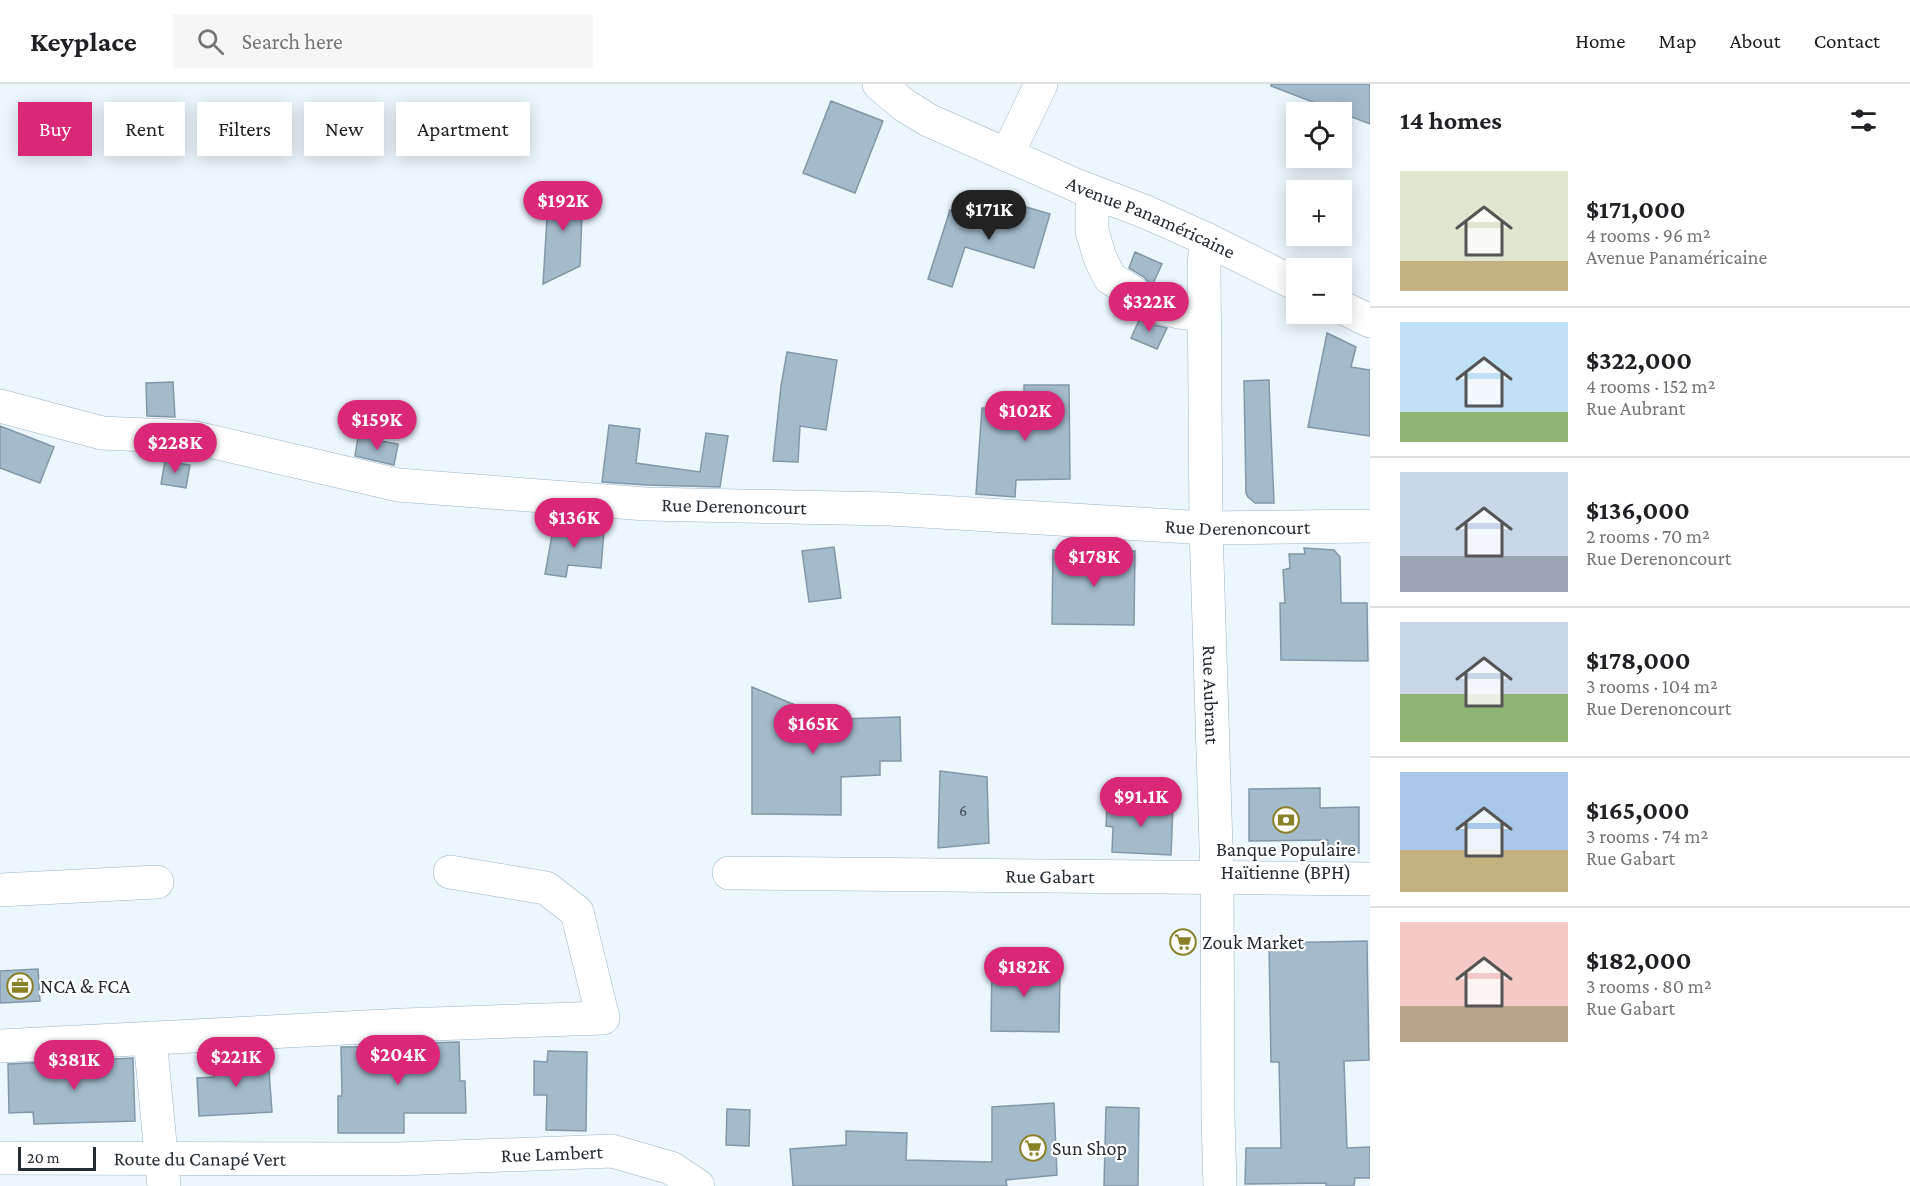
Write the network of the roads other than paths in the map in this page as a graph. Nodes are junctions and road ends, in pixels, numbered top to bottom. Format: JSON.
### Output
{"nodes":[{"id":1,"x":879,"y":84,"type":"edge"},
{"id":2,"x":1041,"y":84,"type":"edge"},
{"id":3,"x":1007,"y":155,"type":"junction"},
{"id":4,"x":1092,"y":192,"type":"junction"},
{"id":5,"x":1206,"y":239,"type":"junction"},
{"id":6,"x":1286,"y":279,"type":"edge"},
{"id":7,"x":1352,"y":312,"type":"edge"},
{"id":8,"x":1204,"y":315,"type":"junction"},
{"id":9,"x":1370,"y":321,"type":"edge"},
{"id":10,"x":0,"y":406,"type":"edge"},
{"id":11,"x":1370,"y":526,"type":"edge"},
{"id":12,"x":1206,"y":528,"type":"junction"},
{"id":13,"x":450,"y":872,"type":"dead end"},
{"id":14,"x":729,"y":873,"type":"dead end"},
{"id":15,"x":1217,"y":878,"type":"junction"},
{"id":16,"x":1370,"y":879,"type":"edge"},
{"id":17,"x":157,"y":882,"type":"dead end"},
{"id":18,"x":0,"y":891,"type":"edge"},
{"id":19,"x":150,"y":1038,"type":"junction"},
{"id":20,"x":0,"y":1046,"type":"edge"},
{"id":21,"x":0,"y":1158,"type":"edge"},
{"id":22,"x":163,"y":1172,"type":"edge"},
{"id":23,"x":403,"y":1173,"type":"edge"},
{"id":24,"x":698,"y":1186,"type":"edge"},
{"id":25,"x":1220,"y":1186,"type":"edge"}],
"edges":[{"from":1,"to":3,"type":"street","name":"Avenue Panaméricaine"},
{"from":2,"to":3,"type":"street"},
{"from":3,"to":4,"type":"street","name":"Avenue Panaméricaine"},
{"from":4,"to":5,"type":"street","name":"Avenue Panaméricaine"},
{"from":4,"to":8,"type":"street"},
{"from":5,"to":6,"type":"street","name":"Avenue Panaméricaine"},
{"from":5,"to":8,"type":"street","name":"Rue Aubrant"},
{"from":7,"to":9,"type":"street"},
{"from":8,"to":12,"type":"street","name":"Rue Aubrant"},
{"from":10,"to":12,"type":"street","name":"Rue Derenoncourt"},
{"from":11,"to":12,"type":"street","name":"Rue Derenoncourt"},
{"from":12,"to":15,"type":"street","name":"Rue Aubrant"},
{"from":13,"to":19,"type":"street"},
{"from":14,"to":15,"type":"street","name":"Rue Gabart"},
{"from":15,"to":16,"type":"street","name":"Rue Gabart"},
{"from":15,"to":25,"type":"street","name":"Rue Aubrant"},
{"from":17,"to":18,"type":"street"},
{"from":19,"to":20,"type":"street"},
{"from":19,"to":22,"type":"street"},
{"from":21,"to":22,"type":"street","name":"Route du Canapé Vert"},
{"from":22,"to":23,"type":"street","name":"Route du Canapé Vert"},
{"from":23,"to":24,"type":"street","name":"Rue Lambert"}]}
